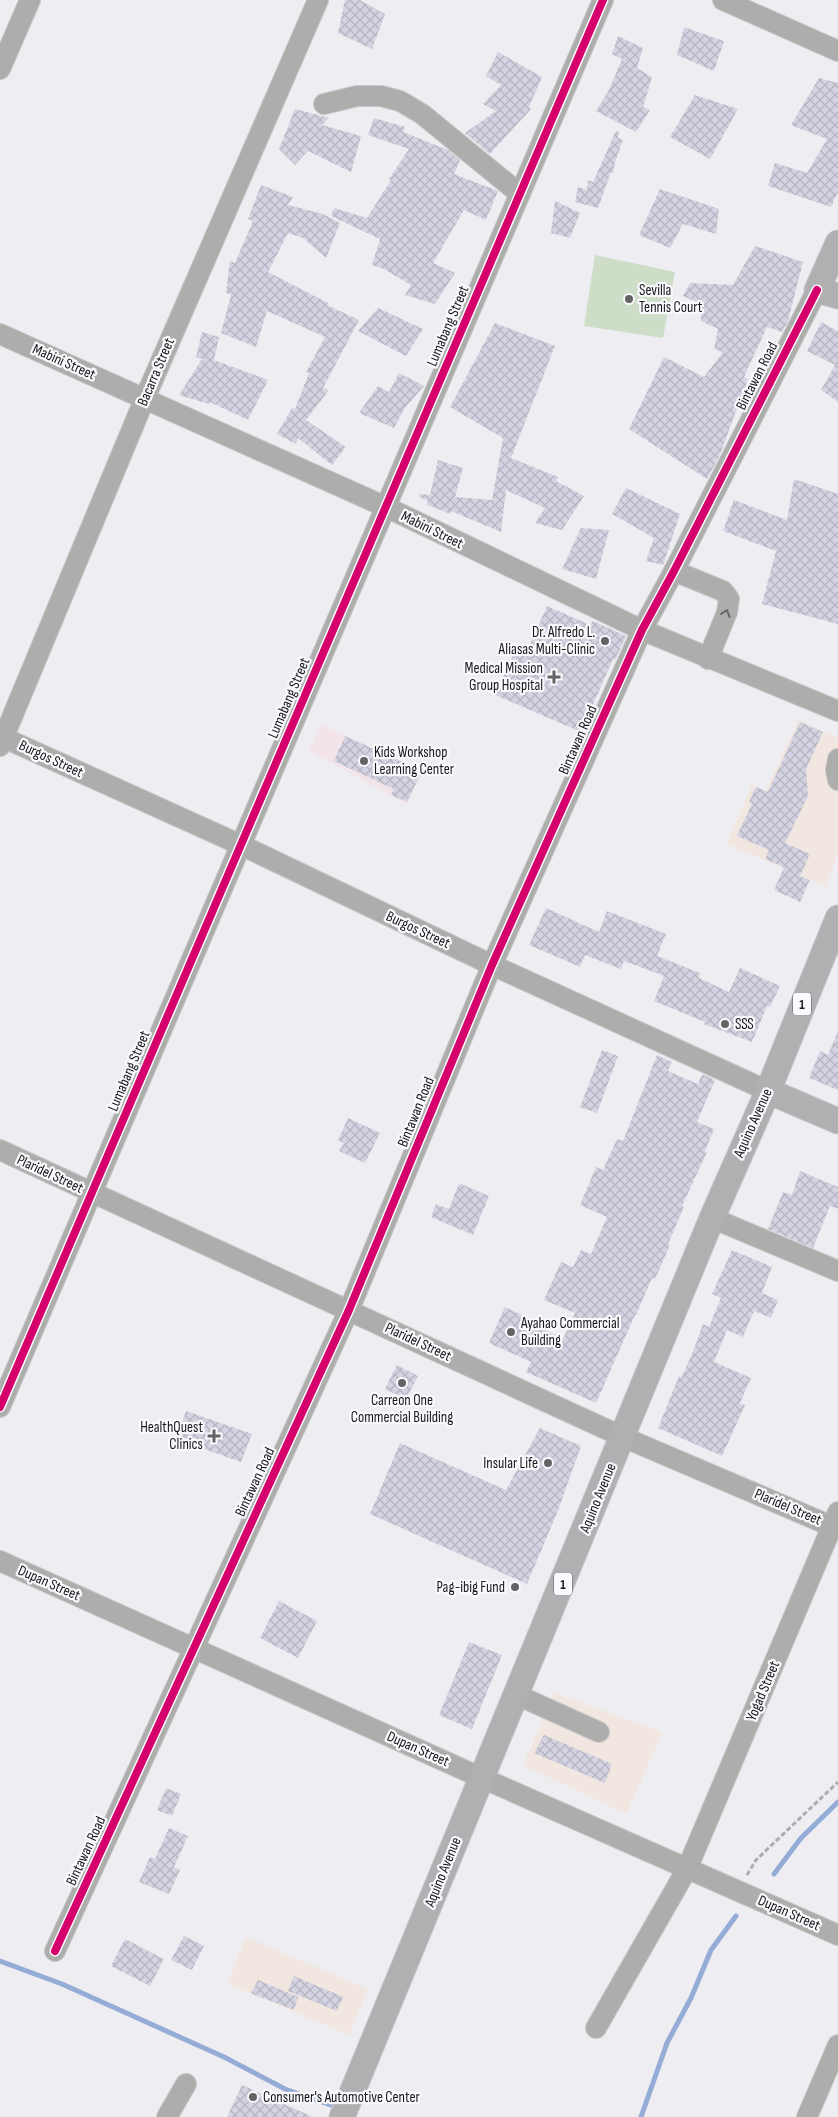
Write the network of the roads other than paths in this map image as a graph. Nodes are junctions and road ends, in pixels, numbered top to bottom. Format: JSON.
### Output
{"nodes":[{"id":1,"x":30,"y":0,"type":"edge"},
{"id":2,"x":318,"y":0,"type":"edge"},
{"id":3,"x":603,"y":0,"type":"edge"},
{"id":4,"x":723,"y":0,"type":"edge"},
{"id":5,"x":838,"y":50,"type":"edge"},
{"id":6,"x":0,"y":69,"type":"edge"},
{"id":7,"x":324,"y":104,"type":"dead end"},
{"id":8,"x":520,"y":194,"type":"junction"},
{"id":9,"x":838,"y":243,"type":"edge"},
{"id":10,"x":827,"y":293,"type":"edge"},
{"id":11,"x":0,"y":334,"type":"edge"},
{"id":12,"x":144,"y":398,"type":"junction"},
{"id":13,"x":386,"y":507,"type":"junction"},
{"id":14,"x":674,"y":571,"type":"junction"},
{"id":15,"x":642,"y":630,"type":"junction"},
{"id":16,"x":708,"y":659,"type":"junction"},
{"id":17,"x":838,"y":711,"type":"edge"},
{"id":18,"x":1,"y":740,"type":"edge"},
{"id":19,"x":838,"y":759,"type":"edge"},
{"id":20,"x":838,"y":780,"type":"edge"},
{"id":21,"x":241,"y":845,"type":"junction"},
{"id":22,"x":838,"y":918,"type":"edge"},
{"id":23,"x":492,"y":965,"type":"junction"},
{"id":24,"x":768,"y":1091,"type":"junction"},
{"id":25,"x":838,"y":1122,"type":"edge"},
{"id":26,"x":0,"y":1150,"type":"edge"},
{"id":27,"x":92,"y":1194,"type":"junction"},
{"id":28,"x":712,"y":1218,"type":"junction"},
{"id":29,"x":838,"y":1271,"type":"edge"},
{"id":30,"x":349,"y":1310,"type":"junction"},
{"id":31,"x":0,"y":1407,"type":"edge"},
{"id":32,"x":623,"y":1437,"type":"junction"},
{"id":33,"x":836,"y":1522,"type":"edge"},
{"id":34,"x":0,"y":1561,"type":"edge"},
{"id":35,"x":194,"y":1648,"type":"junction"},
{"id":36,"x":517,"y":1695,"type":"junction"},
{"id":37,"x":600,"y":1732,"type":"dead end"},
{"id":38,"x":482,"y":1778,"type":"junction"},
{"id":39,"x":687,"y":1869,"type":"junction"},
{"id":40,"x":838,"y":1935,"type":"edge"},
{"id":41,"x":55,"y":1951,"type":"dead end"},
{"id":42,"x":596,"y":2028,"type":"dead end"},
{"id":43,"x":838,"y":2045,"type":"edge"},
{"id":44,"x":186,"y":2084,"type":"dead end"},
{"id":45,"x":167,"y":2117,"type":"edge"},
{"id":46,"x":342,"y":2117,"type":"edge"},
{"id":47,"x":807,"y":2117,"type":"edge"}],
"edges":[{"from":1,"to":6,"type":"street"},
{"from":2,"to":12,"type":"street","name":"Bacarra Street"},
{"from":3,"to":8,"type":"street","name":"Lumabang Street"},
{"from":4,"to":5,"type":"street"},
{"from":7,"to":8,"type":"street"},
{"from":8,"to":13,"type":"street","name":"Lumabang Street"},
{"from":9,"to":10,"type":"main road","name":"Bintawan Road"},
{"from":10,"to":14,"type":"street","name":"Bintawan Road"},
{"from":11,"to":12,"type":"street","name":"Mabini Street"},
{"from":12,"to":13,"type":"street","name":"Mabini Street"},
{"from":12,"to":18,"type":"street","name":"Bacarra Street"},
{"from":13,"to":15,"type":"street","name":"Mabini Street"},
{"from":13,"to":21,"type":"street","name":"Lumabang Street"},
{"from":14,"to":15,"type":"street","name":"Bintawan Road"},
{"from":16,"to":14,"type":"street","one_way":true},
{"from":15,"to":16,"type":"street","name":"Mabini Street"},
{"from":15,"to":23,"type":"street","name":"Bintawan Road"},
{"from":16,"to":17,"type":"street","name":"Mabini Street"},
{"from":18,"to":21,"type":"street","name":"Burgos Street"},
{"from":19,"to":20,"type":"street"},
{"from":21,"to":23,"type":"street","name":"Burgos Street"},
{"from":21,"to":27,"type":"street","name":"Lumabang Street"},
{"from":22,"to":24,"type":"main road","name":"Aquino Avenue","number":"1"},
{"from":23,"to":24,"type":"street","name":"Burgos Street"},
{"from":23,"to":30,"type":"street","name":"Bintawan Road"},
{"from":24,"to":25,"type":"main road","name":"Burgos Street"},
{"from":24,"to":28,"type":"main road","name":"Aquino Avenue","number":"1"},
{"from":26,"to":27,"type":"street","name":"Plaridel Street"},
{"from":27,"to":30,"type":"street","name":"Plaridel Street"},
{"from":27,"to":31,"type":"street","name":"Lumabang Street"},
{"from":28,"to":29,"type":"street"},
{"from":28,"to":32,"type":"main road","name":"Aquino Avenue","number":"1"},
{"from":30,"to":32,"type":"street","name":"Plaridel Street"},
{"from":30,"to":35,"type":"street","name":"Bintawan Road"},
{"from":32,"to":33,"type":"street","name":"Plaridel Street"},
{"from":32,"to":36,"type":"main road","name":"Aquino Avenue","number":"1"},
{"from":33,"to":39,"type":"street","name":"Yogad Street"},
{"from":34,"to":35,"type":"street","name":"Dupan Street"},
{"from":35,"to":38,"type":"street","name":"Dupan Street"},
{"from":35,"to":41,"type":"street","name":"Bintawan Road"},
{"from":36,"to":37,"type":"street"},
{"from":36,"to":38,"type":"main road","name":"Aquino Avenue","number":"1"},
{"from":38,"to":39,"type":"street","name":"Dupan Street"},
{"from":38,"to":46,"type":"main road","name":"Aquino Avenue","number":"1"},
{"from":39,"to":40,"type":"street","name":"Dupan Street"},
{"from":39,"to":42,"type":"street","name":"Yogad Street"},
{"from":43,"to":47,"type":"street"},
{"from":44,"to":45,"type":"street"}]}
